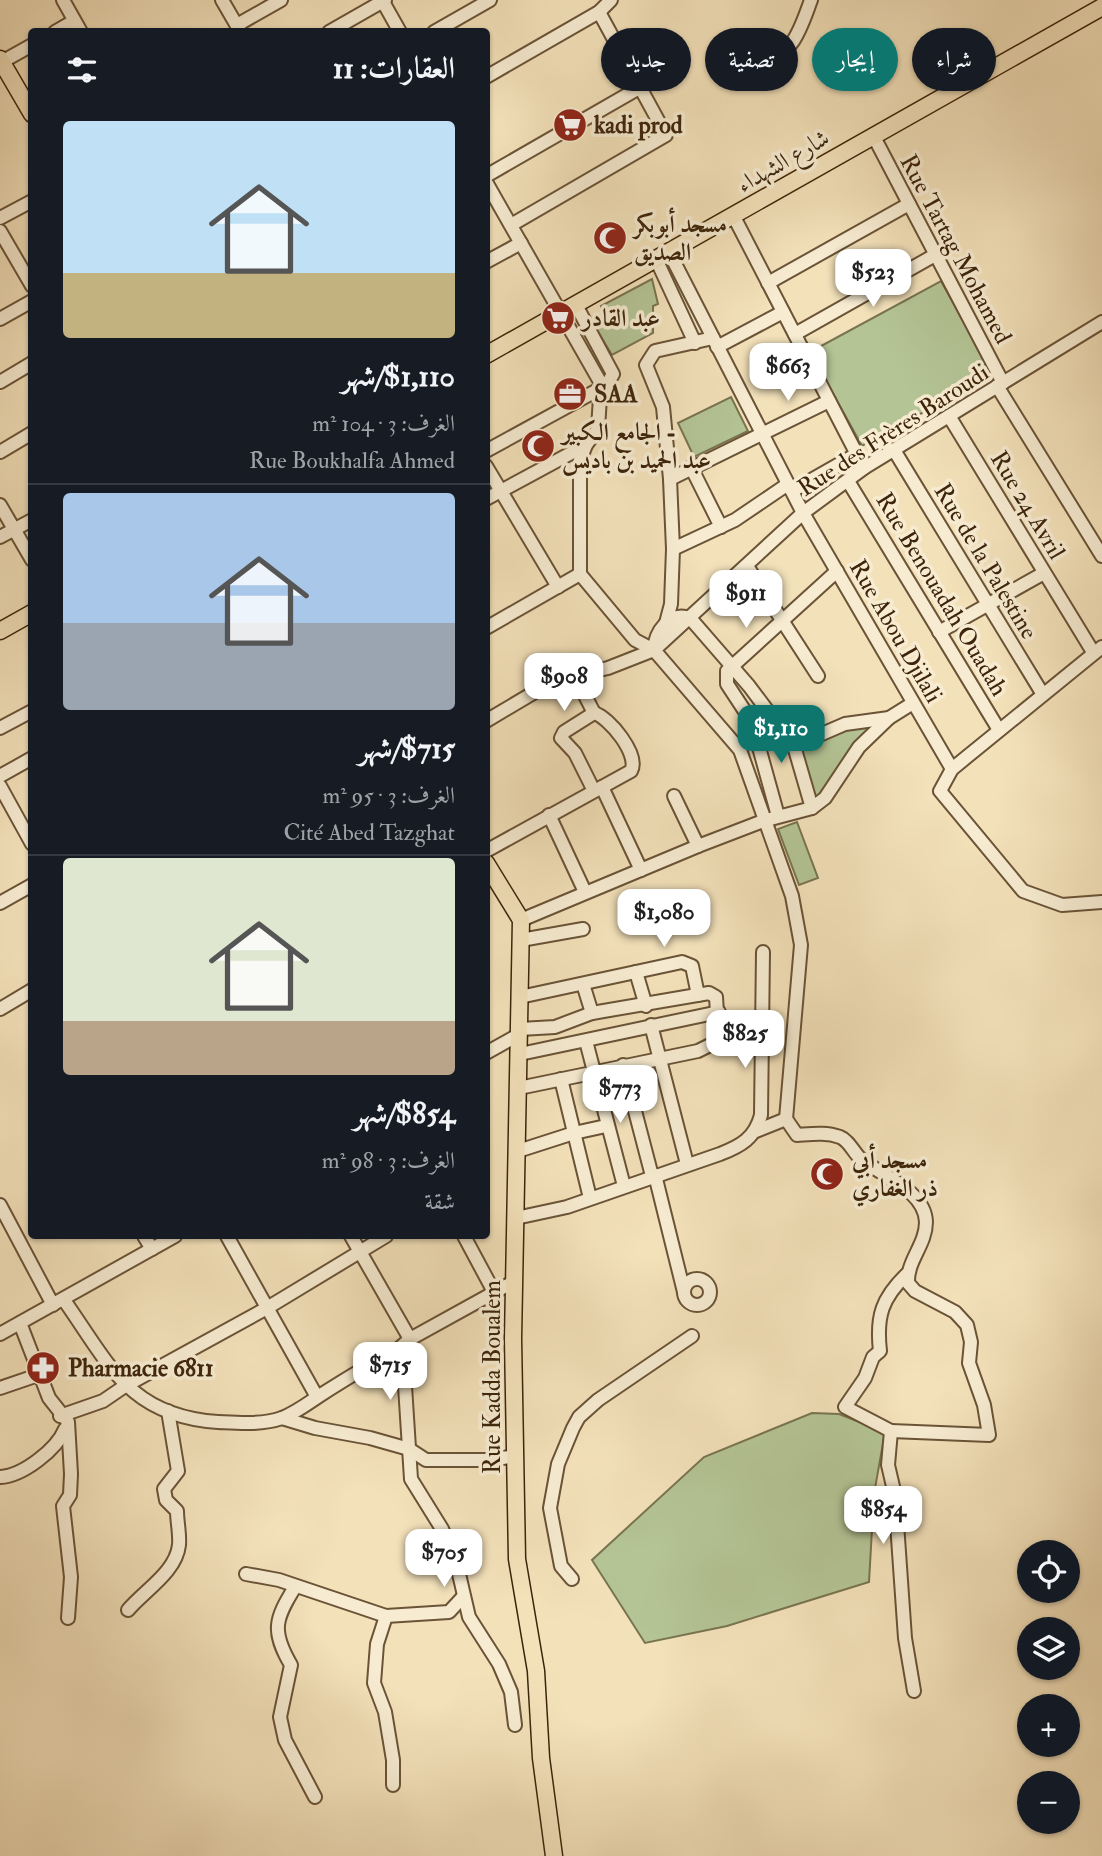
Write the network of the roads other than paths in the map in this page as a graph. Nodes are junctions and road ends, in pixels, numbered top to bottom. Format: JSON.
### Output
{"nodes":[{"id":1,"x":63,"y":0,"type":"edge"},
{"id":2,"x":222,"y":0,"type":"edge"},
{"id":3,"x":281,"y":0,"type":"edge"},
{"id":4,"x":383,"y":0,"type":"edge"},
{"id":5,"x":491,"y":0,"type":"edge"},
{"id":6,"x":611,"y":0,"type":"edge"},
{"id":7,"x":811,"y":0,"type":"edge"},
{"id":8,"x":1102,"y":7,"type":"edge"},
{"id":9,"x":599,"y":12,"type":"junction"},
{"id":10,"x":77,"y":26,"type":"edge"},
{"id":11,"x":239,"y":28,"type":"edge"},
{"id":12,"x":336,"y":28,"type":"edge"},
{"id":13,"x":398,"y":28,"type":"edge"},
{"id":14,"x":441,"y":28,"type":"edge"},
{"id":15,"x":607,"y":28,"type":"edge"},
{"id":16,"x":798,"y":31,"type":"edge"},
{"id":17,"x":28,"y":47,"type":"edge"},
{"id":18,"x":1,"y":61,"type":"edge"},
{"id":19,"x":490,"y":75,"type":"edge"},
{"id":20,"x":634,"y":91,"type":"edge"},
{"id":21,"x":641,"y":91,"type":"edge"},
{"id":22,"x":28,"y":107,"type":"edge"},
{"id":23,"x":873,"y":135,"type":"junction"},
{"id":24,"x":490,"y":174,"type":"edge"},
{"id":25,"x":490,"y":189,"type":"edge"},
{"id":26,"x":28,"y":203,"type":"edge"},
{"id":27,"x":909,"y":204,"type":"junction"},
{"id":28,"x":733,"y":215,"type":"junction"},
{"id":29,"x":0,"y":218,"type":"edge"},
{"id":30,"x":511,"y":225,"type":"junction"},
{"id":31,"x":0,"y":231,"type":"edge"},
{"id":32,"x":521,"y":243,"type":"junction"},
{"id":33,"x":662,"y":255,"type":"junction"},
{"id":34,"x":935,"y":255,"type":"junction"},
{"id":35,"x":490,"y":260,"type":"edge"},
{"id":36,"x":28,"y":278,"type":"edge"},
{"id":37,"x":768,"y":283,"type":"junction"},
{"id":38,"x":28,"y":303,"type":"edge"},
{"id":39,"x":568,"y":309,"type":"junction"},
{"id":40,"x":783,"y":312,"type":"junction"},
{"id":41,"x":0,"y":319,"type":"edge"},
{"id":42,"x":1101,"y":327,"type":"edge"},
{"id":43,"x":795,"y":334,"type":"junction"},
{"id":44,"x":695,"y":343,"type":"junction"},
{"id":45,"x":715,"y":343,"type":"junction"},
{"id":46,"x":490,"y":353,"type":"edge"},
{"id":47,"x":28,"y":365,"type":"edge"},
{"id":48,"x":0,"y":382,"type":"edge"},
{"id":49,"x":1000,"y":384,"type":"junction"},
{"id":50,"x":603,"y":387,"type":"junction"},
{"id":51,"x":829,"y":401,"type":"junction"},
{"id":52,"x":949,"y":416,"type":"junction"},
{"id":53,"x":762,"y":434,"type":"junction"},
{"id":54,"x":28,"y":435,"type":"edge"},
{"id":55,"x":586,"y":445,"type":"junction"},
{"id":56,"x":490,"y":449,"type":"edge"},
{"id":57,"x":894,"y":450,"type":"junction"},
{"id":58,"x":0,"y":452,"type":"edge"},
{"id":59,"x":857,"y":454,"type":"junction"},
{"id":60,"x":691,"y":467,"type":"junction"},
{"id":61,"x":864,"y":468,"type":"junction"},
{"id":62,"x":490,"y":473,"type":"edge"},
{"id":63,"x":670,"y":479,"type":"junction"},
{"id":64,"x":848,"y":481,"type":"junction"},
{"id":65,"x":790,"y":487,"type":"junction"},
{"id":66,"x":501,"y":491,"type":"junction"},
{"id":67,"x":490,"y":497,"type":"edge"},
{"id":68,"x":0,"y":505,"type":"edge"},
{"id":69,"x":803,"y":513,"type":"junction"},
{"id":70,"x":28,"y":522,"type":"edge"},
{"id":71,"x":721,"y":527,"type":"junction"},
{"id":72,"x":14,"y":529,"type":"junction"},
{"id":73,"x":0,"y":537,"type":"edge"},
{"id":74,"x":673,"y":549,"type":"junction"},
{"id":75,"x":28,"y":553,"type":"edge"},
{"id":76,"x":1102,"y":556,"type":"edge"},
{"id":77,"x":747,"y":566,"type":"junction"},
{"id":78,"x":837,"y":571,"type":"junction"},
{"id":79,"x":1044,"y":573,"type":"junction"},
{"id":80,"x":580,"y":574,"type":"junction"},
{"id":81,"x":558,"y":587,"type":"junction"},
{"id":82,"x":988,"y":605,"type":"junction"},
{"id":83,"x":28,"y":615,"type":"edge"},
{"id":84,"x":690,"y":618,"type":"junction"},
{"id":85,"x":782,"y":620,"type":"junction"},
{"id":86,"x":666,"y":623,"type":"junction"},
{"id":87,"x":490,"y":626,"type":"edge"},
{"id":88,"x":0,"y":631,"type":"edge"},
{"id":89,"x":939,"y":632,"type":"junction"},
{"id":90,"x":1100,"y":648,"type":"edge"},
{"id":91,"x":654,"y":650,"type":"junction"},
{"id":92,"x":730,"y":665,"type":"junction"},
{"id":93,"x":574,"y":674,"type":"junction"},
{"id":94,"x":818,"y":676,"type":"dead end"},
{"id":95,"x":1042,"y":693,"type":"junction"},
{"id":96,"x":913,"y":703,"type":"junction"},
{"id":97,"x":28,"y":713,"type":"edge"},
{"id":98,"x":594,"y":713,"type":"junction"},
{"id":99,"x":772,"y":715,"type":"junction"},
{"id":100,"x":888,"y":718,"type":"junction"},
{"id":101,"x":490,"y":719,"type":"edge"},
{"id":102,"x":752,"y":722,"type":"junction"},
{"id":103,"x":0,"y":728,"type":"edge"},
{"id":104,"x":999,"y":730,"type":"junction"},
{"id":105,"x":757,"y":743,"type":"junction"},
{"id":106,"x":794,"y":746,"type":"junction"},
{"id":107,"x":740,"y":750,"type":"junction"},
{"id":108,"x":28,"y":760,"type":"edge"},
{"id":109,"x":952,"y":769,"type":"junction"},
{"id":110,"x":0,"y":776,"type":"edge"},
{"id":111,"x":0,"y":786,"type":"edge"},
{"id":112,"x":598,"y":789,"type":"junction"},
{"id":113,"x":674,"y":796,"type":"dead end"},
{"id":114,"x":812,"y":807,"type":"junction"},
{"id":115,"x":549,"y":815,"type":"junction"},
{"id":116,"x":778,"y":816,"type":"junction"},
{"id":117,"x":763,"y":821,"type":"junction"},
{"id":118,"x":28,"y":837,"type":"edge"},
{"id":119,"x":698,"y":846,"type":"junction"},
{"id":120,"x":490,"y":848,"type":"edge"},
{"id":121,"x":490,"y":870,"type":"edge"},
{"id":122,"x":641,"y":870,"type":"junction"},
{"id":123,"x":28,"y":887,"type":"edge"},
{"id":124,"x":585,"y":892,"type":"junction"},
{"id":125,"x":0,"y":902,"type":"edge"},
{"id":126,"x":1102,"y":902,"type":"edge"},
{"id":127,"x":521,"y":920,"type":"junction"},
{"id":128,"x":583,"y":929,"type":"dead end"},
{"id":129,"x":521,"y":940,"type":"junction"},
{"id":130,"x":763,"y":952,"type":"dead end"},
{"id":131,"x":636,"y":972,"type":"junction"},
{"id":132,"x":583,"y":984,"type":"junction"},
{"id":133,"x":28,"y":992,"type":"edge"},
{"id":134,"x":698,"y":995,"type":"junction"},
{"id":135,"x":520,"y":997,"type":"junction"},
{"id":136,"x":646,"y":1006,"type":"junction"},
{"id":137,"x":0,"y":1009,"type":"edge"},
{"id":138,"x":719,"y":1012,"type":"junction"},
{"id":139,"x":592,"y":1013,"type":"junction"},
{"id":140,"x":651,"y":1025,"type":"junction"},
{"id":141,"x":520,"y":1031,"type":"junction"},
{"id":142,"x":586,"y":1041,"type":"junction"},
{"id":143,"x":490,"y":1051,"type":"edge"},
{"id":144,"x":520,"y":1054,"type":"junction"},
{"id":145,"x":660,"y":1058,"type":"junction"},
{"id":146,"x":623,"y":1065,"type":"junction"},
{"id":147,"x":594,"y":1070,"type":"junction"},
{"id":148,"x":561,"y":1079,"type":"junction"},
{"id":149,"x":519,"y":1088,"type":"junction"},
{"id":150,"x":786,"y":1119,"type":"junction"},
{"id":151,"x":606,"y":1126,"type":"junction"},
{"id":152,"x":757,"y":1131,"type":"junction"},
{"id":153,"x":574,"y":1133,"type":"junction"},
{"id":154,"x":518,"y":1151,"type":"junction"},
{"id":155,"x":687,"y":1164,"type":"junction"},
{"id":156,"x":653,"y":1176,"type":"junction"},
{"id":157,"x":624,"y":1186,"type":"junction"},
{"id":158,"x":590,"y":1199,"type":"junction"},
{"id":159,"x":0,"y":1205,"type":"edge"},
{"id":160,"x":516,"y":1218,"type":"junction"},
{"id":161,"x":146,"y":1239,"type":"edge"},
{"id":162,"x":170,"y":1239,"type":"edge"},
{"id":163,"x":230,"y":1239,"type":"edge"},
{"id":164,"x":354,"y":1239,"type":"edge"},
{"id":165,"x":381,"y":1239,"type":"edge"},
{"id":166,"x":466,"y":1239,"type":"edge"},
{"id":167,"x":152,"y":1249,"type":"junction"},
{"id":168,"x":360,"y":1251,"type":"junction"},
{"id":169,"x":907,"y":1274,"type":"junction"},
{"id":170,"x":515,"y":1281,"type":"junction"},
{"id":171,"x":494,"y":1292,"type":"junction"},
{"id":172,"x":684,"y":1292,"type":"dead end"},
{"id":173,"x":59,"y":1302,"type":"junction"},
{"id":174,"x":267,"y":1308,"type":"junction"},
{"id":175,"x":20,"y":1323,"type":"junction"},
{"id":176,"x":0,"y":1334,"type":"edge"},
{"id":177,"x":692,"y":1336,"type":"dead end"},
{"id":178,"x":410,"y":1339,"type":"junction"},
{"id":179,"x":397,"y":1350,"type":"junction"},
{"id":180,"x":41,"y":1374,"type":"junction"},
{"id":181,"x":125,"y":1386,"type":"junction"},
{"id":182,"x":0,"y":1388,"type":"edge"},
{"id":183,"x":317,"y":1397,"type":"junction"},
{"id":184,"x":168,"y":1411,"type":"junction"},
{"id":185,"x":282,"y":1418,"type":"junction"},
{"id":186,"x":64,"y":1419,"type":"junction"},
{"id":187,"x":891,"y":1431,"type":"junction"},
{"id":188,"x":409,"y":1449,"type":"junction"},
{"id":189,"x":515,"y":1456,"type":"junction"},
{"id":190,"x":0,"y":1477,"type":"edge"},
{"id":191,"x":246,"y":1574,"type":"dead end"},
{"id":192,"x":572,"y":1579,"type":"dead end"},
{"id":193,"x":295,"y":1587,"type":"junction"},
{"id":194,"x":463,"y":1598,"type":"junction"},
{"id":195,"x":128,"y":1610,"type":"dead end"},
{"id":196,"x":386,"y":1616,"type":"junction"},
{"id":197,"x":68,"y":1618,"type":"dead end"},
{"id":198,"x":914,"y":1691,"type":"dead end"},
{"id":199,"x":515,"y":1725,"type":"dead end"},
{"id":200,"x":393,"y":1785,"type":"dead end"},
{"id":201,"x":315,"y":1797,"type":"dead end"},
{"id":202,"x":554,"y":1856,"type":"edge"}],
"edges":[{"from":1,"to":10,"type":"street"},
{"from":2,"to":11,"type":"street"},
{"from":3,"to":11,"type":"street"},
{"from":4,"to":12,"type":"street"},
{"from":4,"to":13,"type":"street"},
{"from":5,"to":14,"type":"street"},
{"from":6,"to":9,"type":"street"},
{"from":7,"to":16,"type":"street"},
{"from":8,"to":23,"type":"main road","name":"شارع الشهداء"},
{"from":9,"to":15,"type":"street"},
{"from":9,"to":19,"type":"street"},
{"from":17,"to":18,"type":"street"},
{"from":18,"to":22,"type":"main road"},
{"from":20,"to":24,"type":"street"},
{"from":21,"to":30,"type":"street"},
{"from":23,"to":27,"type":"street","name":"Rue Tartag Mohamed"},
{"from":23,"to":28,"type":"main road","name":"شارع الشهداء"},
{"from":25,"to":30,"type":"street"},
{"from":26,"to":29,"type":"street"},
{"from":27,"to":34,"type":"street","name":"Rue Tartag Mohamed"},
{"from":27,"to":37,"type":"street"},
{"from":28,"to":33,"type":"main road","name":"شارع الشهداء"},
{"from":28,"to":37,"type":"street"},
{"from":30,"to":32,"type":"street"},
{"from":31,"to":36,"type":"street"},
{"from":32,"to":35,"type":"street"},
{"from":32,"to":39,"type":"street"},
{"from":33,"to":39,"type":"main road","name":"شارع الشهداء"},
{"from":33,"to":44,"type":"street"},
{"from":33,"to":45,"type":"street","name":"Rue Abou Djilali"},
{"from":34,"to":43,"type":"street"},
{"from":34,"to":49,"type":"street","name":"Rue Tartag Mohamed"},
{"from":37,"to":40,"type":"street"},
{"from":38,"to":41,"type":"street"},
{"from":39,"to":46,"type":"main road","name":"شارع الشهداء"},
{"from":39,"to":50,"type":"street"},
{"from":40,"to":43,"type":"street"},
{"from":40,"to":45,"type":"street"},
{"from":42,"to":49,"type":"street","name":"Rue des Frères Baroudi"},
{"from":43,"to":51,"type":"street"},
{"from":44,"to":45,"type":"street"},
{"from":44,"to":63,"type":"street"},
{"from":45,"to":53,"type":"street","name":"Rue Abou Djilali"},
{"from":47,"to":48,"type":"street"},
{"from":49,"to":52,"type":"street","name":"Rue des Frères Baroudi"},
{"from":49,"to":76,"type":"street","name":"Rue Tartag Mohamed"},
{"from":50,"to":55,"type":"street"},
{"from":50,"to":56,"type":"street"},
{"from":51,"to":53,"type":"street"},
{"from":51,"to":59,"type":"street"},
{"from":52,"to":57,"type":"street","name":"Rue des Frères Baroudi"},
{"from":52,"to":79,"type":"street","name":"Rue 24 Avril"},
{"from":53,"to":60,"type":"street"},
{"from":53,"to":65,"type":"street","name":"Rue Abou Djilali"},
{"from":54,"to":58,"type":"street"},
{"from":55,"to":66,"type":"street"},
{"from":55,"to":80,"type":"street"},
{"from":57,"to":61,"type":"street","name":"Rue des Frères Baroudi"},
{"from":57,"to":82,"type":"street","name":"Rue de la Palestine"},
{"from":59,"to":61,"type":"street"},
{"from":59,"to":65,"type":"street"},
{"from":60,"to":63,"type":"street"},
{"from":60,"to":71,"type":"street"},
{"from":61,"to":64,"type":"street","name":"Rue des Frères Baroudi"},
{"from":62,"to":66,"type":"street"},
{"from":63,"to":74,"type":"street"},
{"from":64,"to":69,"type":"street","name":"Rue des Frères Baroudi"},
{"from":64,"to":89,"type":"street","name":"Rue Benouadah Ouadah"},
{"from":65,"to":69,"type":"street","name":"Rue Abou Djilali"},
{"from":65,"to":71,"type":"street"},
{"from":66,"to":67,"type":"street"},
{"from":66,"to":81,"type":"street"},
{"from":68,"to":72,"type":"street"},
{"from":69,"to":77,"type":"street","name":"Rue des Frères Baroudi"},
{"from":69,"to":78,"type":"street","name":"Rue Abou Djilali"},
{"from":70,"to":72,"type":"street"},
{"from":71,"to":74,"type":"street"},
{"from":72,"to":73,"type":"street"},
{"from":72,"to":75,"type":"street"},
{"from":74,"to":86,"type":"street"},
{"from":77,"to":84,"type":"street","name":"Rue des Frères Baroudi"},
{"from":77,"to":85,"type":"street"},
{"from":78,"to":85,"type":"street"},
{"from":78,"to":96,"type":"street","name":"Rue Abou Djilali"},
{"from":79,"to":82,"type":"street"},
{"from":79,"to":90,"type":"street","name":"Rue 24 Avril"},
{"from":80,"to":81,"type":"street"},
{"from":80,"to":91,"type":"street"},
{"from":81,"to":87,"type":"street"},
{"from":82,"to":89,"type":"street"},
{"from":82,"to":95,"type":"street","name":"Rue de la Palestine"},
{"from":83,"to":88,"type":"main road"},
{"from":84,"to":86,"type":"street"},
{"from":84,"to":91,"type":"street","name":"Rue des Frères Baroudi"},
{"from":84,"to":92,"type":"street"},
{"from":85,"to":92,"type":"street"},
{"from":85,"to":94,"type":"street"},
{"from":86,"to":91,"type":"street"},
{"from":89,"to":104,"type":"street","name":"Rue Benouadah Ouadah"},
{"from":90,"to":95,"type":"street"},
{"from":91,"to":93,"type":"street"},
{"from":91,"to":107,"type":"street"},
{"from":92,"to":99,"type":"street"},
{"from":92,"to":102,"type":"street"},
{"from":93,"to":98,"type":"street"},
{"from":93,"to":101,"type":"street"},
{"from":95,"to":104,"type":"street"},
{"from":96,"to":100,"type":"street"},
{"from":96,"to":109,"type":"street","name":"Rue Abou Djilali"},
{"from":97,"to":103,"type":"street"},
{"from":98,"to":112,"type":"street"},
{"from":98,"to":112,"type":"street"},
{"from":99,"to":102,"type":"street"},
{"from":99,"to":106,"type":"street"},
{"from":100,"to":106,"type":"street"},
{"from":100,"to":114,"type":"street"},
{"from":102,"to":105,"type":"street"},
{"from":104,"to":109,"type":"street"},
{"from":105,"to":107,"type":"street"},
{"from":105,"to":116,"type":"street"},
{"from":106,"to":114,"type":"street"},
{"from":107,"to":117,"type":"street"},
{"from":108,"to":110,"type":"street"},
{"from":109,"to":126,"type":"street"},
{"from":111,"to":118,"type":"street"},
{"from":112,"to":115,"type":"street"},
{"from":112,"to":122,"type":"street"},
{"from":113,"to":119,"type":"street"},
{"from":114,"to":116,"type":"street"},
{"from":115,"to":120,"type":"street"},
{"from":115,"to":124,"type":"street"},
{"from":116,"to":117,"type":"street"},
{"from":117,"to":119,"type":"street"},
{"from":117,"to":150,"type":"street"},
{"from":119,"to":122,"type":"street"},
{"from":121,"to":127,"type":"main road"},
{"from":122,"to":124,"type":"street"},
{"from":123,"to":125,"type":"street"},
{"from":124,"to":127,"type":"street"},
{"from":127,"to":129,"type":"main road","name":"Rue Kadda Boualem"},
{"from":128,"to":129,"type":"street"},
{"from":129,"to":135,"type":"main road","name":"Rue Kadda Boualem"},
{"from":130,"to":152,"type":"street"},
{"from":131,"to":132,"type":"street"},
{"from":131,"to":134,"type":"street"},
{"from":131,"to":136,"type":"street"},
{"from":132,"to":135,"type":"street"},
{"from":132,"to":139,"type":"street"},
{"from":133,"to":137,"type":"street"},
{"from":134,"to":136,"type":"street"},
{"from":134,"to":138,"type":"street"},
{"from":135,"to":141,"type":"main road","name":"Rue Kadda Boualem"},
{"from":136,"to":139,"type":"street"},
{"from":138,"to":140,"type":"street"},
{"from":138,"to":145,"type":"street"},
{"from":139,"to":141,"type":"street"},
{"from":140,"to":142,"type":"street"},
{"from":140,"to":145,"type":"street"},
{"from":141,"to":143,"type":"street"},
{"from":141,"to":144,"type":"main road","name":"Rue Kadda Boualem"},
{"from":142,"to":144,"type":"street"},
{"from":142,"to":147,"type":"street"},
{"from":144,"to":149,"type":"main road","name":"Rue Kadda Boualem"},
{"from":145,"to":146,"type":"street"},
{"from":145,"to":155,"type":"street"},
{"from":146,"to":147,"type":"street"},
{"from":146,"to":156,"type":"street"},
{"from":147,"to":148,"type":"street"},
{"from":147,"to":151,"type":"street"},
{"from":148,"to":149,"type":"street"},
{"from":148,"to":153,"type":"street"},
{"from":149,"to":154,"type":"main road","name":"Rue Kadda Boualem"},
{"from":150,"to":152,"type":"street"},
{"from":150,"to":169,"type":"street"},
{"from":151,"to":153,"type":"street"},
{"from":151,"to":157,"type":"street"},
{"from":152,"to":155,"type":"street"},
{"from":153,"to":154,"type":"street"},
{"from":153,"to":158,"type":"street"},
{"from":154,"to":160,"type":"main road","name":"Rue Kadda Boualem"},
{"from":155,"to":156,"type":"street"},
{"from":156,"to":157,"type":"street"},
{"from":156,"to":172,"type":"street"},
{"from":157,"to":158,"type":"street"},
{"from":158,"to":160,"type":"street"},
{"from":159,"to":173,"type":"street"},
{"from":160,"to":170,"type":"main road","name":"Rue Kadda Boualem"},
{"from":161,"to":167,"type":"street"},
{"from":162,"to":167,"type":"street"},
{"from":163,"to":174,"type":"street"},
{"from":164,"to":168,"type":"street"},
{"from":165,"to":168,"type":"street"},
{"from":166,"to":171,"type":"street"},
{"from":167,"to":173,"type":"street"},
{"from":168,"to":174,"type":"street"},
{"from":168,"to":178,"type":"street"},
{"from":169,"to":187,"type":"street"},
{"from":169,"to":187,"type":"street"},
{"from":170,"to":171,"type":"street"},
{"from":170,"to":189,"type":"main road","name":"Rue Kadda Boualem"},
{"from":171,"to":178,"type":"street"},
{"from":173,"to":175,"type":"street"},
{"from":173,"to":181,"type":"street"},
{"from":174,"to":181,"type":"street"},
{"from":174,"to":183,"type":"street"},
{"from":175,"to":176,"type":"street"},
{"from":175,"to":180,"type":"street"},
{"from":177,"to":192,"type":"street"},
{"from":178,"to":179,"type":"street"},
{"from":179,"to":183,"type":"street"},
{"from":179,"to":188,"type":"street"},
{"from":180,"to":182,"type":"street"},
{"from":180,"to":186,"type":"street"},
{"from":181,"to":184,"type":"street"},
{"from":181,"to":186,"type":"street"},
{"from":183,"to":185,"type":"street"},
{"from":184,"to":185,"type":"street"},
{"from":184,"to":195,"type":"street"},
{"from":185,"to":188,"type":"street"},
{"from":186,"to":190,"type":"street"},
{"from":186,"to":197,"type":"street"},
{"from":187,"to":198,"type":"street"},
{"from":188,"to":189,"type":"street"},
{"from":188,"to":194,"type":"street"},
{"from":189,"to":202,"type":"main road","name":"Rue Kadda Boualem"},
{"from":191,"to":193,"type":"street"},
{"from":193,"to":196,"type":"street"},
{"from":193,"to":201,"type":"street"},
{"from":194,"to":196,"type":"street"},
{"from":194,"to":199,"type":"street"},
{"from":196,"to":200,"type":"street"}]}
